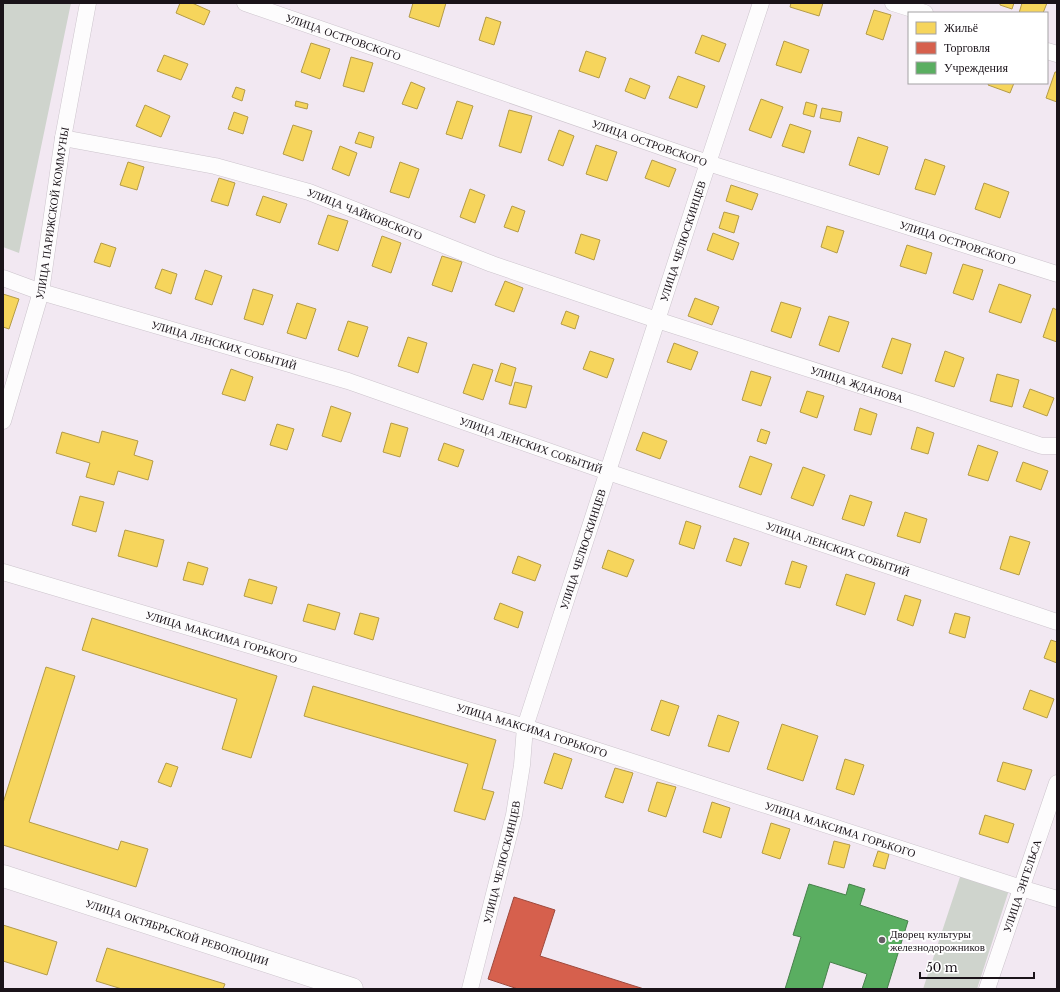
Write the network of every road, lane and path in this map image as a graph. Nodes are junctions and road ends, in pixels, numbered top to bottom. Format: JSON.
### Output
{"nodes":[{"id":1,"x":88,"y":3,"type":"edge"},
{"id":2,"x":245,"y":3,"type":"edge"},
{"id":3,"x":761,"y":3,"type":"edge"},
{"id":4,"x":893,"y":3,"type":"edge"},
{"id":5,"x":922,"y":12,"type":"edge"},
{"id":6,"x":63,"y":138,"type":"junction"},
{"id":7,"x":708,"y":163,"type":"junction"},
{"id":8,"x":1057,"y":274,"type":"edge"},
{"id":9,"x":3,"y":278,"type":"edge"},
{"id":10,"x":41,"y":292,"type":"junction"},
{"id":11,"x":657,"y":320,"type":"junction"},
{"id":12,"x":3,"y":421,"type":"edge"},
{"id":13,"x":1057,"y":446,"type":"edge"},
{"id":14,"x":608,"y":472,"type":"junction"},
{"id":15,"x":3,"y":572,"type":"edge"},
{"id":16,"x":1057,"y":622,"type":"edge"},
{"id":17,"x":525,"y":727,"type":"junction"},
{"id":18,"x":1057,"y":783,"type":"edge"},
{"id":19,"x":3,"y":876,"type":"edge"},
{"id":20,"x":1021,"y":888,"type":"junction"},
{"id":21,"x":1057,"y":899,"type":"edge"},
{"id":22,"x":352,"y":989,"type":"edge"},
{"id":23,"x":470,"y":989,"type":"edge"},
{"id":24,"x":987,"y":989,"type":"edge"}],
"edges":[{"from":1,"to":6,"type":"street","name":"УЛИЦА ПАРИЖСКОЙ КОММУНЫ"},
{"from":2,"to":7,"type":"street","name":"УЛИЦА ОСТРОВСКОГО"},
{"from":3,"to":7,"type":"street","name":"УЛИЦА ЧЕЛЮСКИНЦЕВ"},
{"from":4,"to":5,"type":"street"},
{"from":6,"to":10,"type":"street","name":"УЛИЦА ПАРИЖСКОЙ КОММУНЫ"},
{"from":6,"to":11,"type":"street","name":"УЛИЦА ЧАЙКОВСКОГО"},
{"from":7,"to":8,"type":"street","name":"УЛИЦА ОСТРОВСКОГО"},
{"from":7,"to":11,"type":"street","name":"УЛИЦА ЧЕЛЮСКИНЦЕВ"},
{"from":9,"to":10,"type":"street","name":"УЛИЦА ЛЕНСКИХ СОБЫТИЙ"},
{"from":10,"to":12,"type":"street","name":"УЛИЦА ПАРИЖСКОЙ КОММУНЫ"},
{"from":10,"to":14,"type":"street","name":"УЛИЦА ЛЕНСКИХ СОБЫТИЙ"},
{"from":11,"to":13,"type":"street","name":"УЛИЦА ЖДАНОВА"},
{"from":11,"to":14,"type":"street","name":"УЛИЦА ЧЕЛЮСКИНЦЕВ"},
{"from":14,"to":16,"type":"street","name":"УЛИЦА ЛЕНСКИХ СОБЫТИЙ"},
{"from":14,"to":17,"type":"street","name":"УЛИЦА ЧЕЛЮСКИНЦЕВ"},
{"from":15,"to":17,"type":"street","name":"УЛИЦА МАКСИМА ГОРЬКОГО"},
{"from":17,"to":20,"type":"street","name":"УЛИЦА МАКСИМА ГОРЬКОГО"},
{"from":17,"to":23,"type":"street","name":"УЛИЦА ЧЕЛЮСКИНЦЕВ"},
{"from":18,"to":20,"type":"street","name":"УЛИЦА ЭНГЕЛЬСА"},
{"from":19,"to":22,"type":"street","name":"УЛИЦА ОКТЯБРЬСКОЙ РЕВОЛЮЦИИ"},
{"from":20,"to":21,"type":"street","name":"УЛИЦА МАКСИМА ГОРЬКОГО"},
{"from":20,"to":24,"type":"street","name":"УЛИЦА ЭНГЕЛЬСА"}]}
